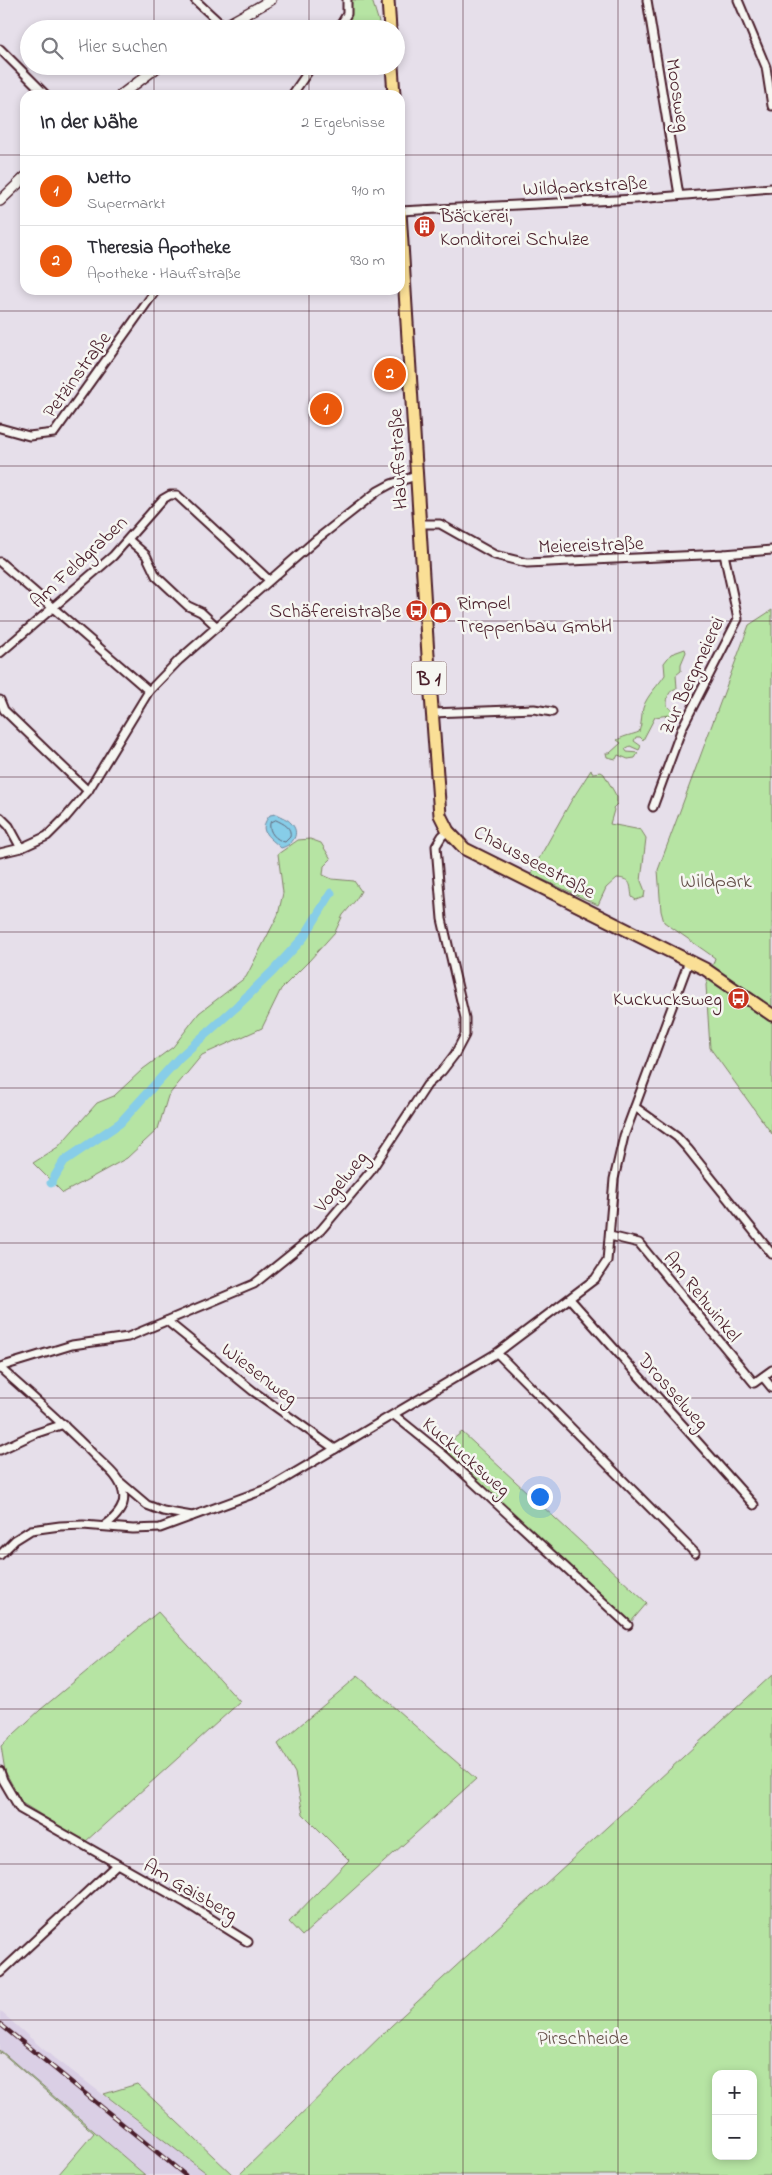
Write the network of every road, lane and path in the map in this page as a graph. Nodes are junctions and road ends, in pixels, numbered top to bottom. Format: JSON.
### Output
{"nodes":[{"id":1,"x":195,"y":0,"type":"edge"},
{"id":2,"x":271,"y":0,"type":"edge"},
{"id":3,"x":347,"y":0,"type":"edge"},
{"id":4,"x":388,"y":0,"type":"edge"},
{"id":5,"x":647,"y":0,"type":"edge"},
{"id":6,"x":738,"y":0,"type":"edge"},
{"id":7,"x":214,"y":20,"type":"edge"},
{"id":8,"x":235,"y":20,"type":"edge"},
{"id":9,"x":343,"y":20,"type":"edge"},
{"id":10,"x":389,"y":20,"type":"edge"},
{"id":11,"x":0,"y":49,"type":"edge"},
{"id":12,"x":20,"y":69,"type":"edge"},
{"id":13,"x":26,"y":75,"type":"edge"},
{"id":14,"x":147,"y":75,"type":"edge"},
{"id":15,"x":306,"y":75,"type":"edge"},
{"id":16,"x":393,"y":75,"type":"edge"},
{"id":17,"x":41,"y":90,"type":"edge"},
{"id":18,"x":127,"y":90,"type":"edge"},
{"id":19,"x":295,"y":90,"type":"edge"},
{"id":20,"x":394,"y":90,"type":"edge"},
{"id":21,"x":772,"y":106,"type":"edge"},
{"id":22,"x":20,"y":182,"type":"edge"},
{"id":23,"x":772,"y":188,"type":"edge"},
{"id":24,"x":679,"y":195,"type":"junction"},
{"id":25,"x":0,"y":201,"type":"edge"},
{"id":26,"x":405,"y":212,"type":"edge"},
{"id":27,"x":405,"y":294,"type":"edge"},
{"id":28,"x":152,"y":295,"type":"edge"},
{"id":29,"x":0,"y":428,"type":"edge"},
{"id":30,"x":416,"y":476,"type":"junction"},
{"id":31,"x":419,"y":524,"type":"junction"},
{"id":32,"x":129,"y":540,"type":"junction"},
{"id":33,"x":772,"y":550,"type":"edge"},
{"id":34,"x":724,"y":554,"type":"junction"},
{"id":35,"x":0,"y":562,"type":"edge"},
{"id":36,"x":269,"y":580,"type":"junction"},
{"id":37,"x":53,"y":607,"type":"junction"},
{"id":38,"x":216,"y":627,"type":"junction"},
{"id":39,"x":0,"y":653,"type":"edge"},
{"id":40,"x":149,"y":691,"type":"junction"},
{"id":41,"x":0,"y":700,"type":"edge"},
{"id":42,"x":552,"y":712,"type":"dead end"},
{"id":43,"x":432,"y":713,"type":"junction"},
{"id":44,"x":88,"y":791,"type":"junction"},
{"id":45,"x":653,"y":807,"type":"dead end"},
{"id":46,"x":0,"y":817,"type":"edge"},
{"id":47,"x":448,"y":832,"type":"junction"},
{"id":48,"x":21,"y":848,"type":"junction"},
{"id":49,"x":0,"y":853,"type":"edge"},
{"id":50,"x":689,"y":961,"type":"junction"},
{"id":51,"x":772,"y":1015,"type":"edge"},
{"id":52,"x":635,"y":1107,"type":"junction"},
{"id":53,"x":610,"y":1236,"type":"junction"},
{"id":54,"x":772,"y":1254,"type":"edge"},
{"id":55,"x":570,"y":1299,"type":"junction"},
{"id":56,"x":167,"y":1321,"type":"junction"},
{"id":57,"x":497,"y":1353,"type":"junction"},
{"id":58,"x":0,"y":1368,"type":"edge"},
{"id":59,"x":772,"y":1370,"type":"edge"},
{"id":60,"x":763,"y":1376,"type":"junction"},
{"id":61,"x":772,"y":1388,"type":"edge"},
{"id":62,"x":394,"y":1415,"type":"junction"},
{"id":63,"x":64,"y":1424,"type":"junction"},
{"id":64,"x":335,"y":1449,"type":"junction"},
{"id":65,"x":0,"y":1450,"type":"edge"},
{"id":66,"x":120,"y":1482,"type":"junction"},
{"id":67,"x":754,"y":1505,"type":"dead end"},
{"id":68,"x":194,"y":1516,"type":"junction"},
{"id":69,"x":104,"y":1526,"type":"junction"},
{"id":70,"x":695,"y":1553,"type":"dead end"},
{"id":71,"x":0,"y":1555,"type":"edge"},
{"id":72,"x":628,"y":1625,"type":"dead end"},
{"id":73,"x":0,"y":1771,"type":"edge"},
{"id":74,"x":116,"y":1865,"type":"junction"},
{"id":75,"x":248,"y":1942,"type":"dead end"},
{"id":76,"x":0,"y":1972,"type":"edge"}],
"edges":[{"from":1,"to":7,"type":"street"},
{"from":2,"to":8,"type":"street"},
{"from":3,"to":9,"type":"street"},
{"from":4,"to":10,"type":"main road"},
{"from":5,"to":24,"type":"street","name":"Moosweg"},
{"from":6,"to":21,"type":"street"},
{"from":11,"to":12,"type":"street"},
{"from":13,"to":17,"type":"street"},
{"from":14,"to":18,"type":"street"},
{"from":15,"to":19,"type":"street"},
{"from":16,"to":20,"type":"main road"},
{"from":22,"to":25,"type":"street"},
{"from":23,"to":24,"type":"street","name":"Wildparkstraße"},
{"from":24,"to":26,"type":"street","name":"Wildparkstraße"},
{"from":27,"to":30,"type":"main road","name":"Hauffstraße","number":"B 1"},
{"from":28,"to":29,"type":"street","name":"Petzinstraße"},
{"from":30,"to":31,"type":"main road","name":"Hauffstraße","number":"B 1"},
{"from":30,"to":36,"type":"street"},
{"from":31,"to":34,"type":"street","name":"Meiereistraße"},
{"from":31,"to":43,"type":"main road","name":"Chausseestraße","number":"B 1"},
{"from":32,"to":36,"type":"street","name":"Am Feldgraben"},
{"from":32,"to":37,"type":"street","name":"Am Feldgraben"},
{"from":32,"to":38,"type":"street"},
{"from":33,"to":34,"type":"street","name":"Meiereistraße"},
{"from":34,"to":45,"type":"street","name":"Zur Bergmeierei"},
{"from":35,"to":37,"type":"street"},
{"from":36,"to":38,"type":"street"},
{"from":37,"to":39,"type":"street","name":"Am Feldgraben"},
{"from":37,"to":40,"type":"street"},
{"from":38,"to":40,"type":"street"},
{"from":40,"to":44,"type":"street"},
{"from":41,"to":44,"type":"street"},
{"from":42,"to":43,"type":"street"},
{"from":43,"to":47,"type":"main road","name":"Chausseestraße","number":"B 1"},
{"from":44,"to":48,"type":"street"},
{"from":46,"to":48,"type":"street"},
{"from":47,"to":50,"type":"main road","name":"Chausseestraße","number":"B 1"},
{"from":47,"to":56,"type":"street","name":"Vogelweg"},
{"from":48,"to":49,"type":"street"},
{"from":50,"to":51,"type":"main road","number":"B 1"},
{"from":50,"to":52,"type":"street","name":"Kuckucksweg"},
{"from":52,"to":53,"type":"street","name":"Kuckucksweg"},
{"from":52,"to":54,"type":"street"},
{"from":53,"to":55,"type":"street","name":"Kuckucksweg"},
{"from":53,"to":60,"type":"street","name":"Am Rehwinkel"},
{"from":55,"to":57,"type":"street","name":"Kuckucksweg"},
{"from":55,"to":67,"type":"street","name":"Drosselweg"},
{"from":56,"to":58,"type":"street","name":"Vogelweg"},
{"from":56,"to":64,"type":"street","name":"Wiesenweg"},
{"from":57,"to":62,"type":"street","name":"Kuckucksweg"},
{"from":57,"to":70,"type":"street"},
{"from":58,"to":63,"type":"street"},
{"from":59,"to":60,"type":"street"},
{"from":60,"to":61,"type":"street"},
{"from":62,"to":64,"type":"street","name":"Kuckucksweg"},
{"from":62,"to":72,"type":"street","name":"Kuckucksweg"},
{"from":63,"to":65,"type":"street"},
{"from":63,"to":66,"type":"street"},
{"from":64,"to":68,"type":"street","name":"Kuckucksweg"},
{"from":66,"to":68,"type":"street"},
{"from":66,"to":69,"type":"street"},
{"from":68,"to":69,"type":"street","name":"Kuckucksweg"},
{"from":69,"to":71,"type":"street"},
{"from":73,"to":74,"type":"street","name":"Am Gaisberg"},
{"from":74,"to":75,"type":"street","name":"Am Gaisberg"},
{"from":74,"to":76,"type":"street","name":"Am Gaisberg"}]}
